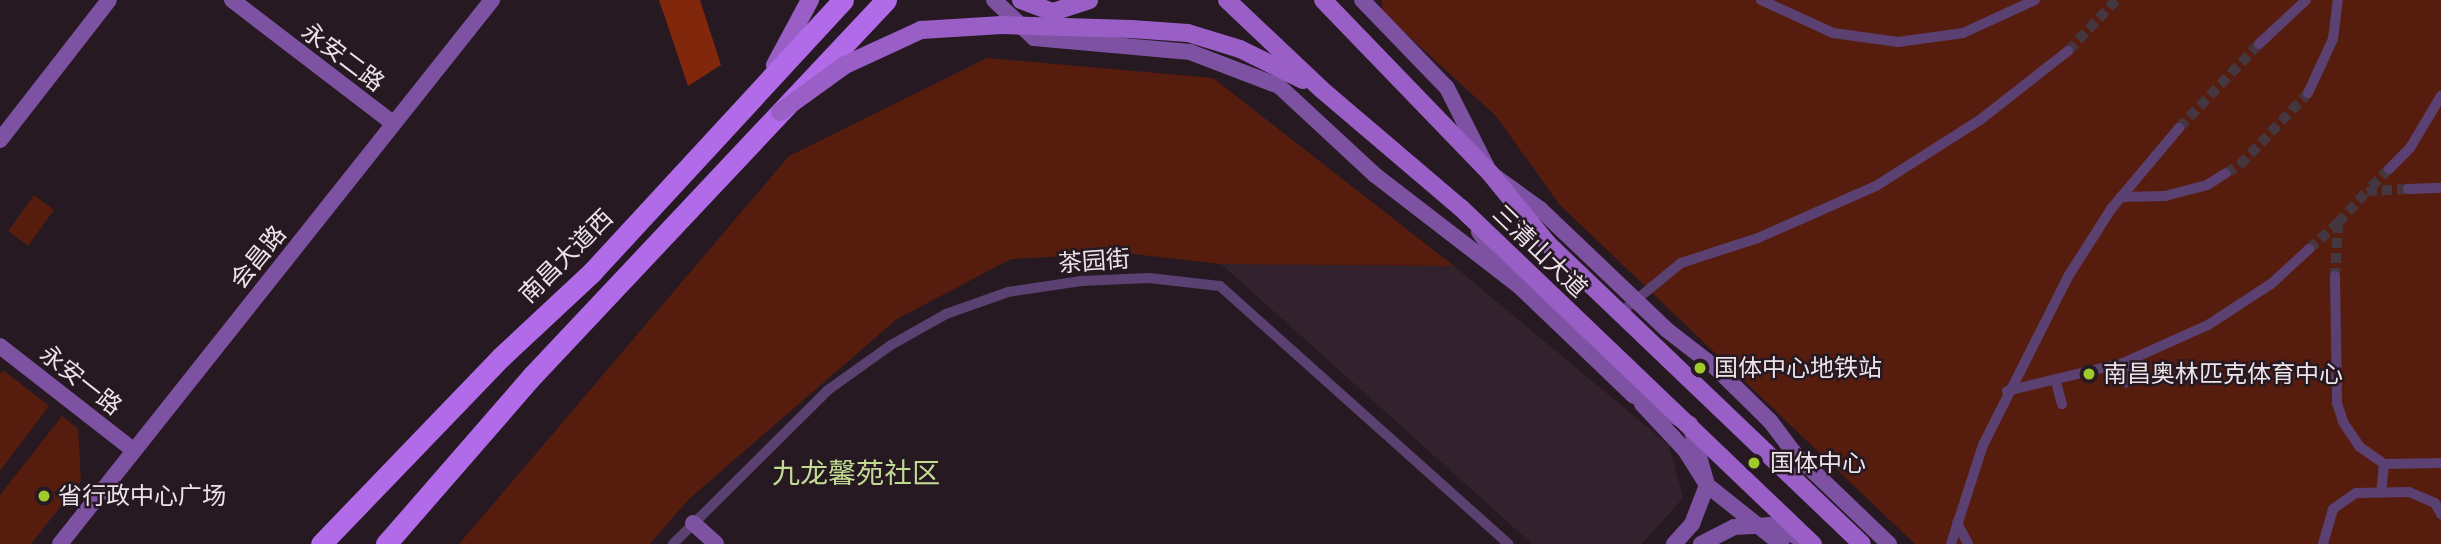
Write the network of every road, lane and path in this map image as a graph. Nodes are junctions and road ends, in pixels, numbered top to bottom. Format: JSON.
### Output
{"nodes":[{"id":1,"x":109,"y":0,"type":"edge"},
{"id":2,"x":232,"y":0,"type":"edge"},
{"id":3,"x":492,"y":0,"type":"edge"},
{"id":4,"x":810,"y":0,"type":"edge"},
{"id":5,"x":843,"y":0,"type":"edge"},
{"id":6,"x":886,"y":0,"type":"edge"},
{"id":7,"x":994,"y":0,"type":"edge"},
{"id":8,"x":1021,"y":0,"type":"edge"},
{"id":9,"x":1089,"y":0,"type":"edge"},
{"id":10,"x":1227,"y":0,"type":"edge"},
{"id":11,"x":1322,"y":0,"type":"edge"},
{"id":12,"x":1338,"y":0,"type":"edge"},
{"id":13,"x":1362,"y":0,"type":"edge"},
{"id":14,"x":1762,"y":0,"type":"edge"},
{"id":15,"x":2035,"y":0,"type":"edge"},
{"id":16,"x":2306,"y":0,"type":"edge"},
{"id":17,"x":2339,"y":0,"type":"edge"},
{"id":18,"x":1363,"y":38,"type":"junction"},
{"id":19,"x":2259,"y":44,"type":"tunnel mouth"},
{"id":20,"x":2068,"y":51,"type":"tunnel mouth"},
{"id":21,"x":1321,"y":89,"type":"junction"},
{"id":22,"x":760,"y":90,"type":"junction"},
{"id":23,"x":2308,"y":93,"type":"tunnel mouth"},
{"id":24,"x":2441,"y":96,"type":"edge"},
{"id":25,"x":773,"y":119,"type":"junction"},
{"id":26,"x":393,"y":124,"type":"junction"},
{"id":27,"x":2179,"y":128,"type":"tunnel mouth"},
{"id":28,"x":0,"y":140,"type":"edge"},
{"id":29,"x":2389,"y":169,"type":"tunnel mouth"},
{"id":30,"x":1490,"y":173,"type":"junction"},
{"id":31,"x":2226,"y":173,"type":"tunnel mouth"},
{"id":32,"x":2441,"y":188,"type":"edge"},
{"id":33,"x":2408,"y":189,"type":"tunnel mouth"},
{"id":34,"x":2121,"y":197,"type":"junction"},
{"id":35,"x":1461,"y":208,"type":"junction"},
{"id":36,"x":2309,"y":249,"type":"tunnel mouth"},
{"id":37,"x":2335,"y":276,"type":"tunnel mouth"},
{"id":38,"x":1518,"y":285,"type":"junction"},
{"id":39,"x":1635,"y":296,"type":"junction"},
{"id":40,"x":1620,"y":313,"type":"junction"},
{"id":41,"x":0,"y":346,"type":"edge"},
{"id":42,"x":2123,"y":363,"type":"junction"},
{"id":43,"x":2056,"y":382,"type":"junction"},
{"id":44,"x":2127,"y":383,"type":"dead end"},
{"id":45,"x":2007,"y":391,"type":"junction"},
{"id":46,"x":1633,"y":395,"type":"junction"},
{"id":47,"x":2062,"y":404,"type":"dead end"},
{"id":48,"x":1690,"y":424,"type":"junction"},
{"id":49,"x":133,"y":450,"type":"junction"},
{"id":50,"x":2441,"y":463,"type":"edge"},
{"id":51,"x":2384,"y":464,"type":"junction"},
{"id":52,"x":1707,"y":485,"type":"junction"},
{"id":53,"x":2381,"y":492,"type":"junction"},
{"id":54,"x":2441,"y":514,"type":"edge"},
{"id":55,"x":693,"y":523,"type":"junction"},
{"id":56,"x":1957,"y":523,"type":"junction"},
{"id":57,"x":1758,"y":526,"type":"junction"},
{"id":58,"x":63,"y":542,"type":"edge"},
{"id":59,"x":321,"y":544,"type":"edge"},
{"id":60,"x":386,"y":544,"type":"edge"},
{"id":61,"x":673,"y":544,"type":"edge"},
{"id":62,"x":716,"y":544,"type":"edge"},
{"id":63,"x":1509,"y":544,"type":"edge"},
{"id":64,"x":1674,"y":544,"type":"edge"},
{"id":65,"x":1701,"y":544,"type":"edge"},
{"id":66,"x":1781,"y":544,"type":"edge"},
{"id":67,"x":1812,"y":544,"type":"edge"},
{"id":68,"x":1862,"y":544,"type":"edge"},
{"id":69,"x":1889,"y":544,"type":"edge"},
{"id":70,"x":1951,"y":544,"type":"edge"},
{"id":71,"x":1968,"y":544,"type":"edge"},
{"id":72,"x":2323,"y":544,"type":"edge"}],
"edges":[{"from":1,"to":28,"type":"main road"},
{"from":2,"to":26,"type":"main road","name":"永安二路"},
{"from":3,"to":26,"type":"main road","name":"会昌路"},
{"from":4,"to":22,"type":"main road"},
{"from":5,"to":22,"type":"highway","name":"南昌大道西"},
{"from":6,"to":25,"type":"highway","bridge":true},
{"from":7,"to":38,"type":"main road"},
{"from":8,"to":9,"type":"main road"},
{"from":10,"to":21,"type":"main road","name":"三清山大道"},
{"from":11,"to":18,"type":"main road","name":"三清山大道"},
{"from":12,"to":18,"type":"main road"},
{"from":13,"to":30,"type":"main road"},
{"from":14,"to":15,"type":"street"},
{"from":16,"to":19,"type":"street"},
{"from":17,"to":23,"type":"street"},
{"from":18,"to":30,"type":"main road","name":"三清山大道"},
{"from":20,"to":39,"type":"street"},
{"from":21,"to":25,"type":"main road","bridge":true},
{"from":21,"to":35,"type":"main road","name":"三清山大道"},
{"from":22,"to":59,"type":"highway","name":"南昌大道西"},
{"from":24,"to":29,"type":"street"},
{"from":25,"to":60,"type":"highway"},
{"from":26,"to":49,"type":"main road","name":"会昌路"},
{"from":27,"to":34,"type":"street"},
{"from":30,"to":39,"type":"main road"},
{"from":30,"to":40,"type":"main road","name":"三清山大道"},
{"from":31,"to":34,"type":"street"},
{"from":32,"to":33,"type":"street"},
{"from":34,"to":45,"type":"street"},
{"from":35,"to":38,"type":"main road"},
{"from":35,"to":48,"type":"main road","name":"三清山大道"},
{"from":36,"to":42,"type":"street"},
{"from":37,"to":51,"type":"street"},
{"from":38,"to":46,"type":"main road"},
{"from":39,"to":40,"type":"street"},
{"from":39,"to":69,"type":"main road"},
{"from":40,"to":68,"type":"main road","name":"三清山大道"},
{"from":41,"to":49,"type":"main road","name":"永安一路"},
{"from":42,"to":43,"type":"street"},
{"from":42,"to":44,"type":"street"},
{"from":43,"to":45,"type":"street"},
{"from":43,"to":47,"type":"street"},
{"from":45,"to":56,"type":"street"},
{"from":46,"to":48,"type":"main road"},
{"from":46,"to":52,"type":"main road"},
{"from":48,"to":52,"type":"main road"},
{"from":48,"to":67,"type":"main road","name":"三清山大道"},
{"from":49,"to":58,"type":"main road","name":"会昌路"},
{"from":50,"to":51,"type":"street"},
{"from":51,"to":53,"type":"street"},
{"from":52,"to":57,"type":"main road"},
{"from":52,"to":64,"type":"main road"},
{"from":53,"to":54,"type":"street"},
{"from":53,"to":72,"type":"street"},
{"from":55,"to":61,"type":"street","name":"茶园街"},
{"from":55,"to":62,"type":"main road"},
{"from":55,"to":63,"type":"street","name":"茶园街"},
{"from":56,"to":70,"type":"street"},
{"from":56,"to":71,"type":"street"},
{"from":57,"to":65,"type":"main road"},
{"from":57,"to":66,"type":"main road"},
{"from":57,"to":67,"type":"main road"}]}
